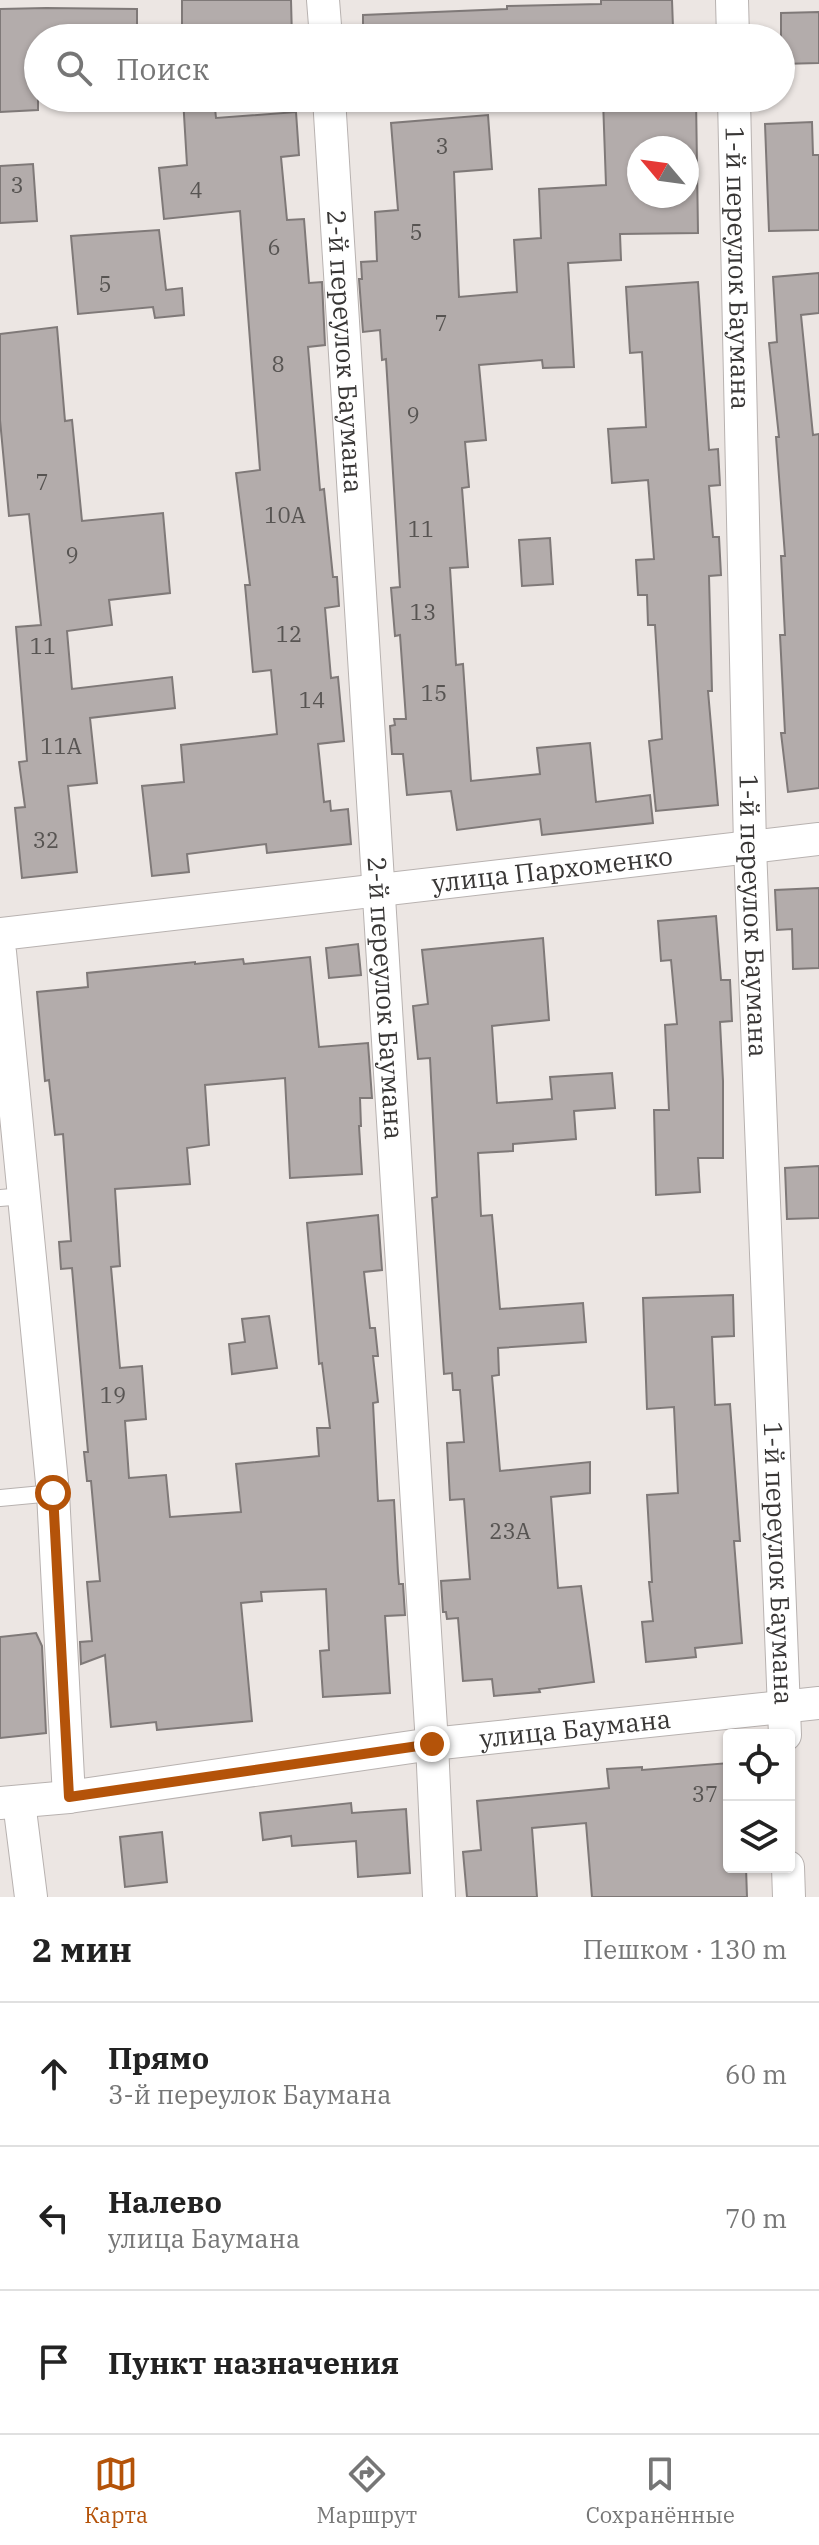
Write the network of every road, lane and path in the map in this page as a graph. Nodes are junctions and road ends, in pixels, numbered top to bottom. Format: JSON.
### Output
{"nodes":[{"id":1,"x":323,"y":0,"type":"edge"},
{"id":2,"x":732,"y":0,"type":"edge"},
{"id":3,"x":325,"y":24,"type":"edge"},
{"id":4,"x":733,"y":24,"type":"edge"},
{"id":5,"x":330,"y":112,"type":"edge"},
{"id":6,"x":734,"y":112,"type":"edge"},
{"id":7,"x":819,"y":839,"type":"edge"},
{"id":8,"x":750,"y":847,"type":"junction"},
{"id":9,"x":379,"y":889,"type":"junction"},
{"id":10,"x":0,"y":934,"type":"edge"},
{"id":11,"x":0,"y":952,"type":"edge"},
{"id":12,"x":12,"y":1197,"type":"edge"},
{"id":13,"x":53,"y":1493,"type":"junction"},
{"id":14,"x":0,"y":1498,"type":"edge"},
{"id":15,"x":819,"y":1703,"type":"edge"},
{"id":16,"x":785,"y":1721,"type":"edge"},
{"id":17,"x":432,"y":1744,"type":"junction"},
{"id":18,"x":69,"y":1797,"type":"junction"},
{"id":19,"x":10,"y":1803,"type":"edge"},
{"id":20,"x":788,"y":1873,"type":"edge"},
{"id":21,"x":31,"y":1897,"type":"edge"},
{"id":22,"x":439,"y":1897,"type":"edge"},
{"id":23,"x":789,"y":1897,"type":"edge"}],
"edges":[{"from":1,"to":3,"type":"street"},
{"from":2,"to":4,"type":"street"},
{"from":5,"to":9,"type":"street","name":"2-й переулок Баумана"},
{"from":6,"to":8,"type":"street","name":"1-й переулок Баумана"},
{"from":7,"to":8,"type":"street","name":"улица Пархоменко"},
{"from":8,"to":9,"type":"street","name":"улица Пархоменко"},
{"from":8,"to":16,"type":"street","name":"1-й переулок Баумана"},
{"from":9,"to":10,"type":"street","name":"улица Пархоменко"},
{"from":9,"to":17,"type":"street","name":"2-й переулок Баумана"},
{"from":11,"to":12,"type":"street"},
{"from":12,"to":13,"type":"street"},
{"from":13,"to":14,"type":"lane"},
{"from":13,"to":18,"type":"street"},
{"from":15,"to":16,"type":"street","name":"улица Баумана"},
{"from":16,"to":17,"type":"street","name":"улица Баумана"},
{"from":17,"to":18,"type":"street","name":"улица Баумана"},
{"from":17,"to":22,"type":"street","name":"2-й переулок Баумана"},
{"from":18,"to":19,"type":"street","name":"улица Баумана"},
{"from":19,"to":21,"type":"street"},
{"from":20,"to":23,"type":"street"}]}
